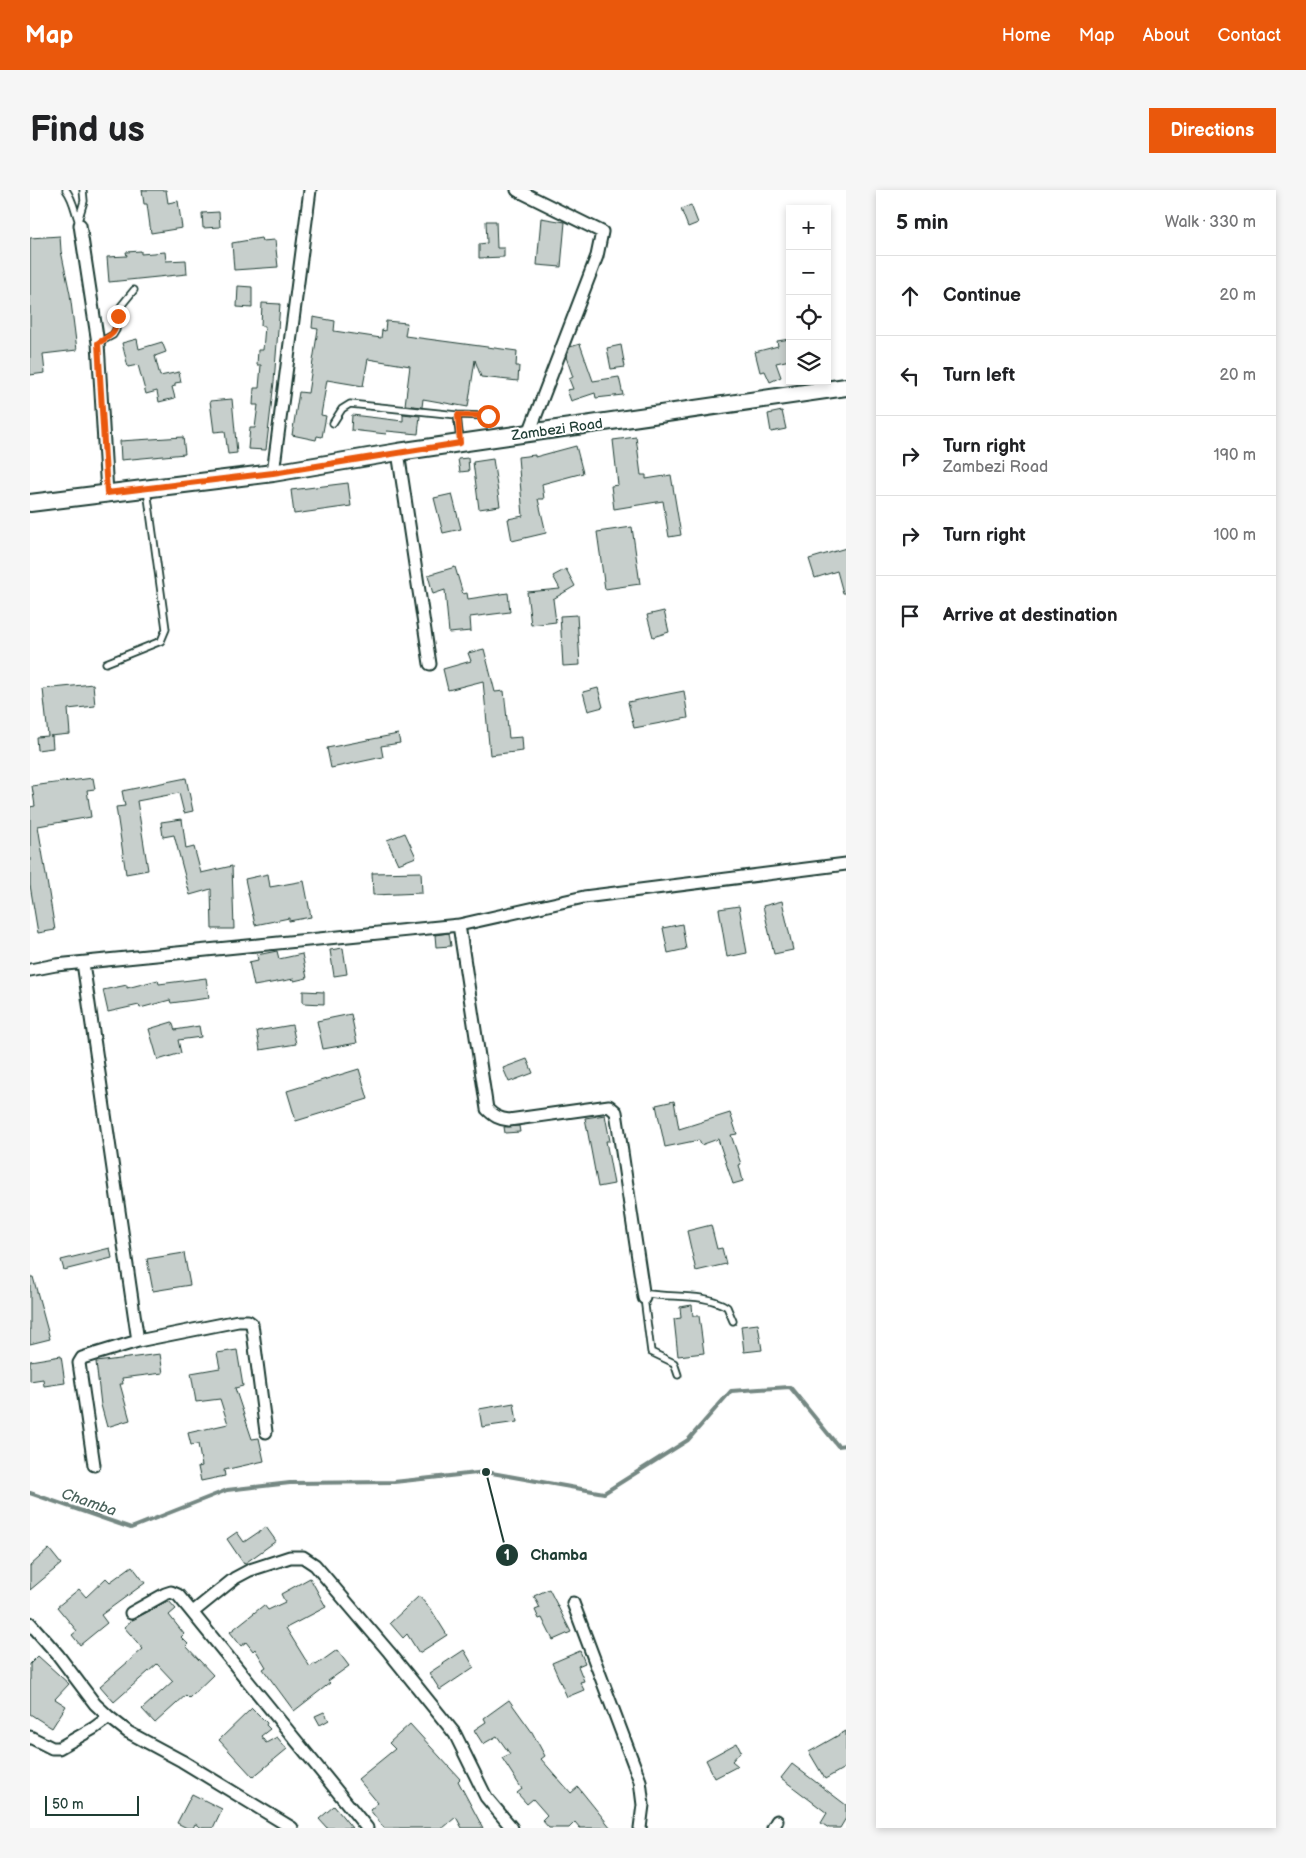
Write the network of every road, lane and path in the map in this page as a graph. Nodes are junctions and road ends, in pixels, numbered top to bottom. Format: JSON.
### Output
{"nodes":[{"id":1,"x":66,"y":190,"type":"edge"},
{"id":2,"x":83,"y":190,"type":"edge"},
{"id":3,"x":310,"y":190,"type":"edge"},
{"id":4,"x":516,"y":190,"type":"edge"},
{"id":5,"x":79,"y":223,"type":"junction"},
{"id":6,"x":134,"y":290,"type":"dead end"},
{"id":7,"x":98,"y":343,"type":"junction"},
{"id":8,"x":846,"y":387,"type":"edge"},
{"id":9,"x":458,"y":415,"type":"junction"},
{"id":10,"x":488,"y":416,"type":"dead end"},
{"id":11,"x":333,"y":423,"type":"dead end"},
{"id":12,"x":529,"y":433,"type":"junction"},
{"id":13,"x":460,"y":443,"type":"junction"},
{"id":14,"x":398,"y":452,"type":"junction"},
{"id":15,"x":273,"y":473,"type":"junction"},
{"id":16,"x":147,"y":488,"type":"junction"},
{"id":17,"x":107,"y":493,"type":"junction"},
{"id":18,"x":30,"y":503,"type":"edge"},
{"id":19,"x":106,"y":662,"type":"dead end"},
{"id":20,"x":430,"y":664,"type":"dead end"},
{"id":21,"x":846,"y":864,"type":"edge"},
{"id":22,"x":460,"y":925,"type":"junction"},
{"id":23,"x":83,"y":963,"type":"junction"},
{"id":24,"x":30,"y":970,"type":"edge"},
{"id":25,"x":644,"y":1296,"type":"junction"},
{"id":26,"x":732,"y":1321,"type":"dead end"},
{"id":27,"x":138,"y":1341,"type":"junction"},
{"id":28,"x":678,"y":1375,"type":"dead end"},
{"id":29,"x":266,"y":1432,"type":"dead end"},
{"id":30,"x":94,"y":1465,"type":"dead end"},
{"id":31,"x":573,"y":1603,"type":"dead end"},
{"id":32,"x":193,"y":1612,"type":"junction"},
{"id":33,"x":131,"y":1613,"type":"dead end"},
{"id":34,"x":30,"y":1623,"type":"edge"},
{"id":35,"x":109,"y":1717,"type":"junction"},
{"id":36,"x":32,"y":1740,"type":"edge"},
{"id":37,"x":292,"y":1828,"type":"edge"},
{"id":38,"x":367,"y":1828,"type":"edge"},
{"id":39,"x":512,"y":1828,"type":"edge"},
{"id":40,"x":640,"y":1828,"type":"edge"}],
"edges":[{"from":1,"to":5,"type":"lane"},
{"from":2,"to":5,"type":"lane"},
{"from":3,"to":15,"type":"street"},
{"from":4,"to":12,"type":"street"},
{"from":5,"to":7,"type":"street"},
{"from":6,"to":7,"type":"lane"},
{"from":7,"to":17,"type":"street"},
{"from":8,"to":12,"type":"main road","name":"Zambezi Road"},
{"from":9,"to":10,"type":"lane"},
{"from":9,"to":11,"type":"lane"},
{"from":9,"to":13,"type":"lane"},
{"from":12,"to":13,"type":"main road","name":"Zambezi Road"},
{"from":13,"to":14,"type":"main road","name":"Zambezi Road"},
{"from":14,"to":15,"type":"main road","name":"Zambezi Road"},
{"from":14,"to":20,"type":"street"},
{"from":15,"to":16,"type":"main road","name":"Zambezi Road"},
{"from":16,"to":17,"type":"main road","name":"Zambezi Road"},
{"from":16,"to":19,"type":"lane"},
{"from":17,"to":18,"type":"main road","name":"Zambezi Road"},
{"from":21,"to":22,"type":"street"},
{"from":22,"to":23,"type":"street"},
{"from":22,"to":25,"type":"street"},
{"from":23,"to":24,"type":"street"},
{"from":23,"to":27,"type":"street"},
{"from":25,"to":26,"type":"lane"},
{"from":25,"to":28,"type":"lane"},
{"from":27,"to":29,"type":"street"},
{"from":27,"to":30,"type":"street"},
{"from":31,"to":40,"type":"street"},
{"from":32,"to":33,"type":"street"},
{"from":32,"to":38,"type":"street"},
{"from":32,"to":39,"type":"street"},
{"from":34,"to":35,"type":"street"},
{"from":35,"to":36,"type":"street"},
{"from":35,"to":37,"type":"street"}]}
